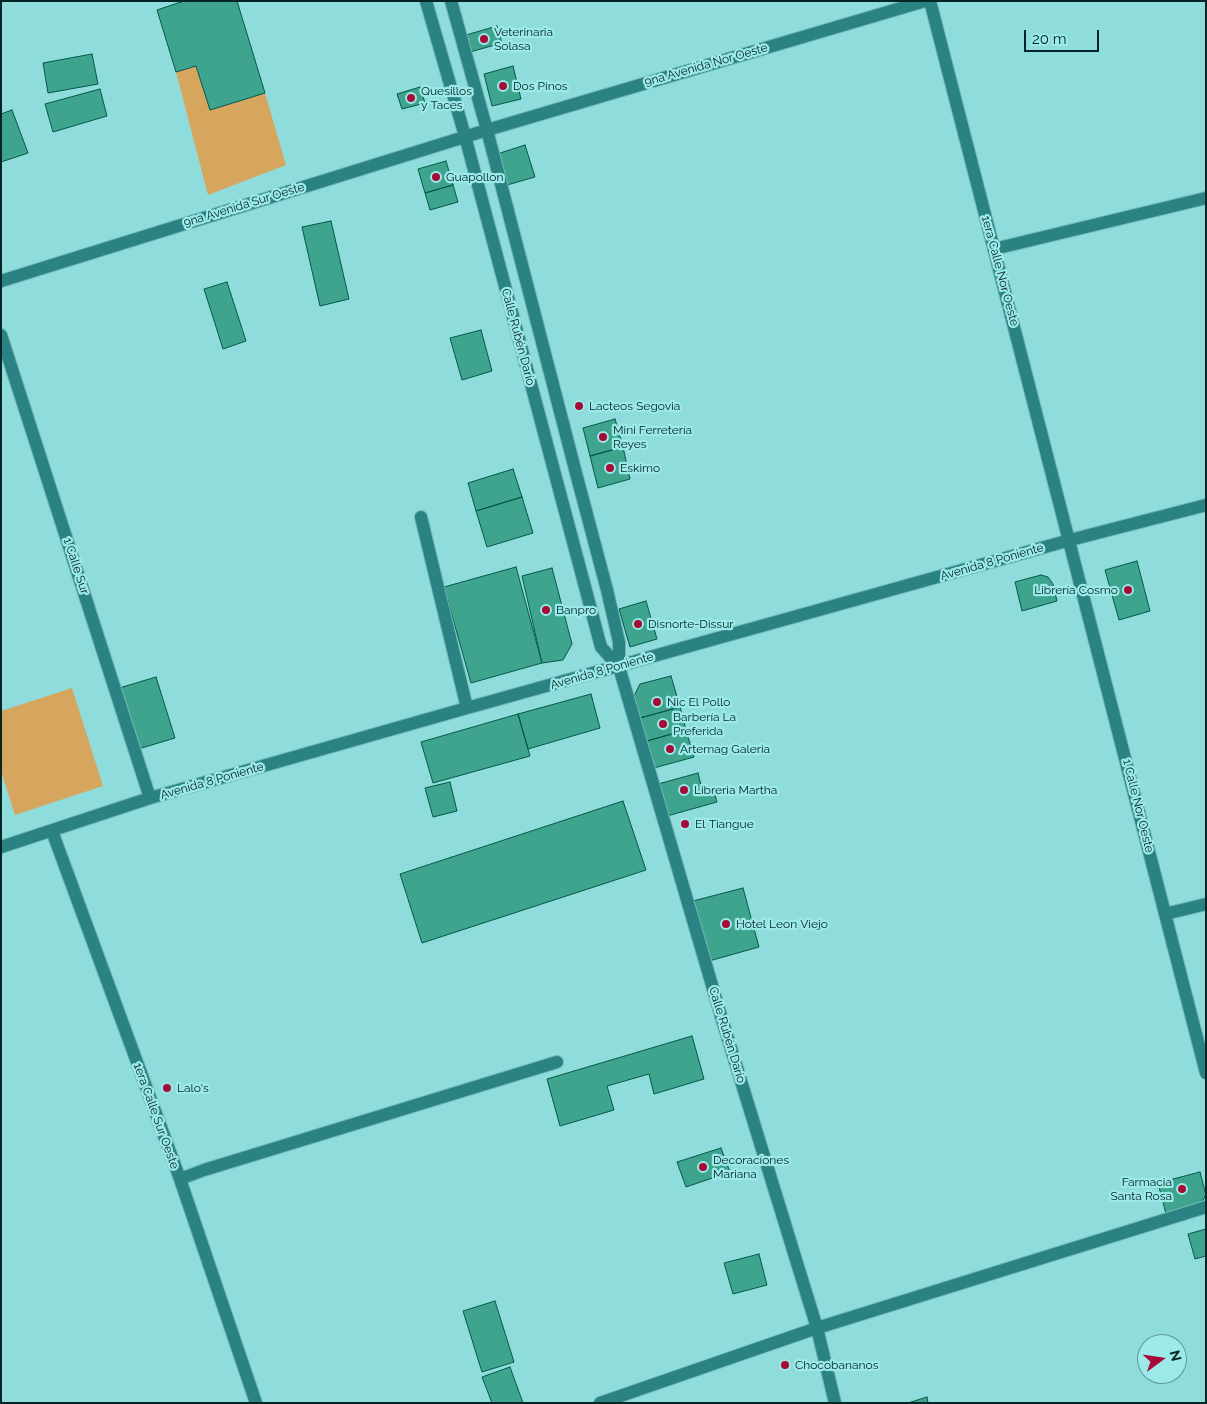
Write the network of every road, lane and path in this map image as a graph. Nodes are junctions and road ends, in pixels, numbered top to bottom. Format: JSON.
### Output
{"nodes":[{"id":1,"x":426,"y":1,"type":"edge"},
{"id":2,"x":451,"y":1,"type":"edge"},
{"id":3,"x":925,"y":1,"type":"edge"},
{"id":4,"x":930,"y":1,"type":"edge"},
{"id":5,"x":487,"y":130,"type":"junction"},
{"id":6,"x":465,"y":136,"type":"junction"},
{"id":7,"x":1206,"y":198,"type":"edge"},
{"id":8,"x":518,"y":249,"type":"junction"},
{"id":9,"x":994,"y":249,"type":"junction"},
{"id":10,"x":496,"y":256,"type":"junction"},
{"id":11,"x":1,"y":281,"type":"edge"},
{"id":12,"x":1,"y":335,"type":"edge"},
{"id":13,"x":577,"y":477,"type":"junction"},
{"id":14,"x":556,"y":482,"type":"junction"},
{"id":15,"x":1206,"y":505,"type":"edge"},
{"id":16,"x":421,"y":517,"type":"dead end"},
{"id":17,"x":1070,"y":540,"type":"junction"},
{"id":18,"x":619,"y":667,"type":"junction"},
{"id":19,"x":467,"y":708,"type":"junction"},
{"id":20,"x":150,"y":798,"type":"junction"},
{"id":21,"x":52,"y":831,"type":"junction"},
{"id":22,"x":1,"y":847,"type":"edge"},
{"id":23,"x":1206,"y":904,"type":"edge"},
{"id":24,"x":1165,"y":914,"type":"junction"},
{"id":25,"x":557,"y":1062,"type":"dead end"},
{"id":26,"x":1206,"y":1073,"type":"edge"},
{"id":27,"x":180,"y":1179,"type":"junction"},
{"id":28,"x":1206,"y":1207,"type":"edge"},
{"id":29,"x":817,"y":1328,"type":"junction"},
{"id":30,"x":256,"y":1403,"type":"edge"},
{"id":31,"x":600,"y":1403,"type":"edge"},
{"id":32,"x":835,"y":1403,"type":"edge"}],
"edges":[{"from":1,"to":6,"type":"street","name":"Calle Rubén Darío"},
{"from":2,"to":5,"type":"street","name":"Calle Rubén Darío"},
{"from":3,"to":5,"type":"street","name":"9na Avenida Nor Oeste"},
{"from":4,"to":9,"type":"street","name":"1era Calle Nor Oeste"},
{"from":5,"to":6,"type":"street","name":"9na Avenida Sur Oeste"},
{"from":5,"to":8,"type":"street","name":"Calle Rubén Darío"},
{"from":6,"to":10,"type":"street","name":"Calle Rubén Darío"},
{"from":6,"to":11,"type":"street","name":"9na Avenida Sur Oeste"},
{"from":7,"to":9,"type":"street"},
{"from":8,"to":10,"type":"street"},
{"from":8,"to":13,"type":"street","name":"Calle Rubén Darío"},
{"from":9,"to":17,"type":"street","name":"1era Calle Nor Oeste"},
{"from":10,"to":14,"type":"street","name":"Calle Rubén Darío"},
{"from":12,"to":20,"type":"street","name":"1 Calle Sur"},
{"from":13,"to":14,"type":"street"},
{"from":13,"to":18,"type":"street","name":"Calle Rubén Darío"},
{"from":14,"to":18,"type":"street","name":"Calle Rubén Darío"},
{"from":15,"to":17,"type":"street","name":"Avenida 8 Poniente"},
{"from":16,"to":19,"type":"street"},
{"from":17,"to":18,"type":"street","name":"Avenida 8 Poniente"},
{"from":17,"to":24,"type":"street","name":"1 Calle Nor Oeste"},
{"from":18,"to":19,"type":"street","name":"Avenida 8 Poniente"},
{"from":18,"to":29,"type":"street","name":"Calle Rubén Darío"},
{"from":19,"to":20,"type":"street","name":"Avenida 8 Poniente"},
{"from":20,"to":21,"type":"street","name":"Avenida 8 Poniente"},
{"from":21,"to":22,"type":"street","name":"Avenida 8 Poniente"},
{"from":21,"to":27,"type":"street","name":"1era Calle Sur Oeste"},
{"from":23,"to":24,"type":"street"},
{"from":24,"to":26,"type":"street","name":"1 Calle Nor Oeste"},
{"from":25,"to":27,"type":"street"},
{"from":27,"to":30,"type":"street","name":"1era Calle Sur Oeste"},
{"from":28,"to":29,"type":"street"},
{"from":29,"to":31,"type":"street"},
{"from":29,"to":32,"type":"street","name":"Calle Rubén Darío"}]}
